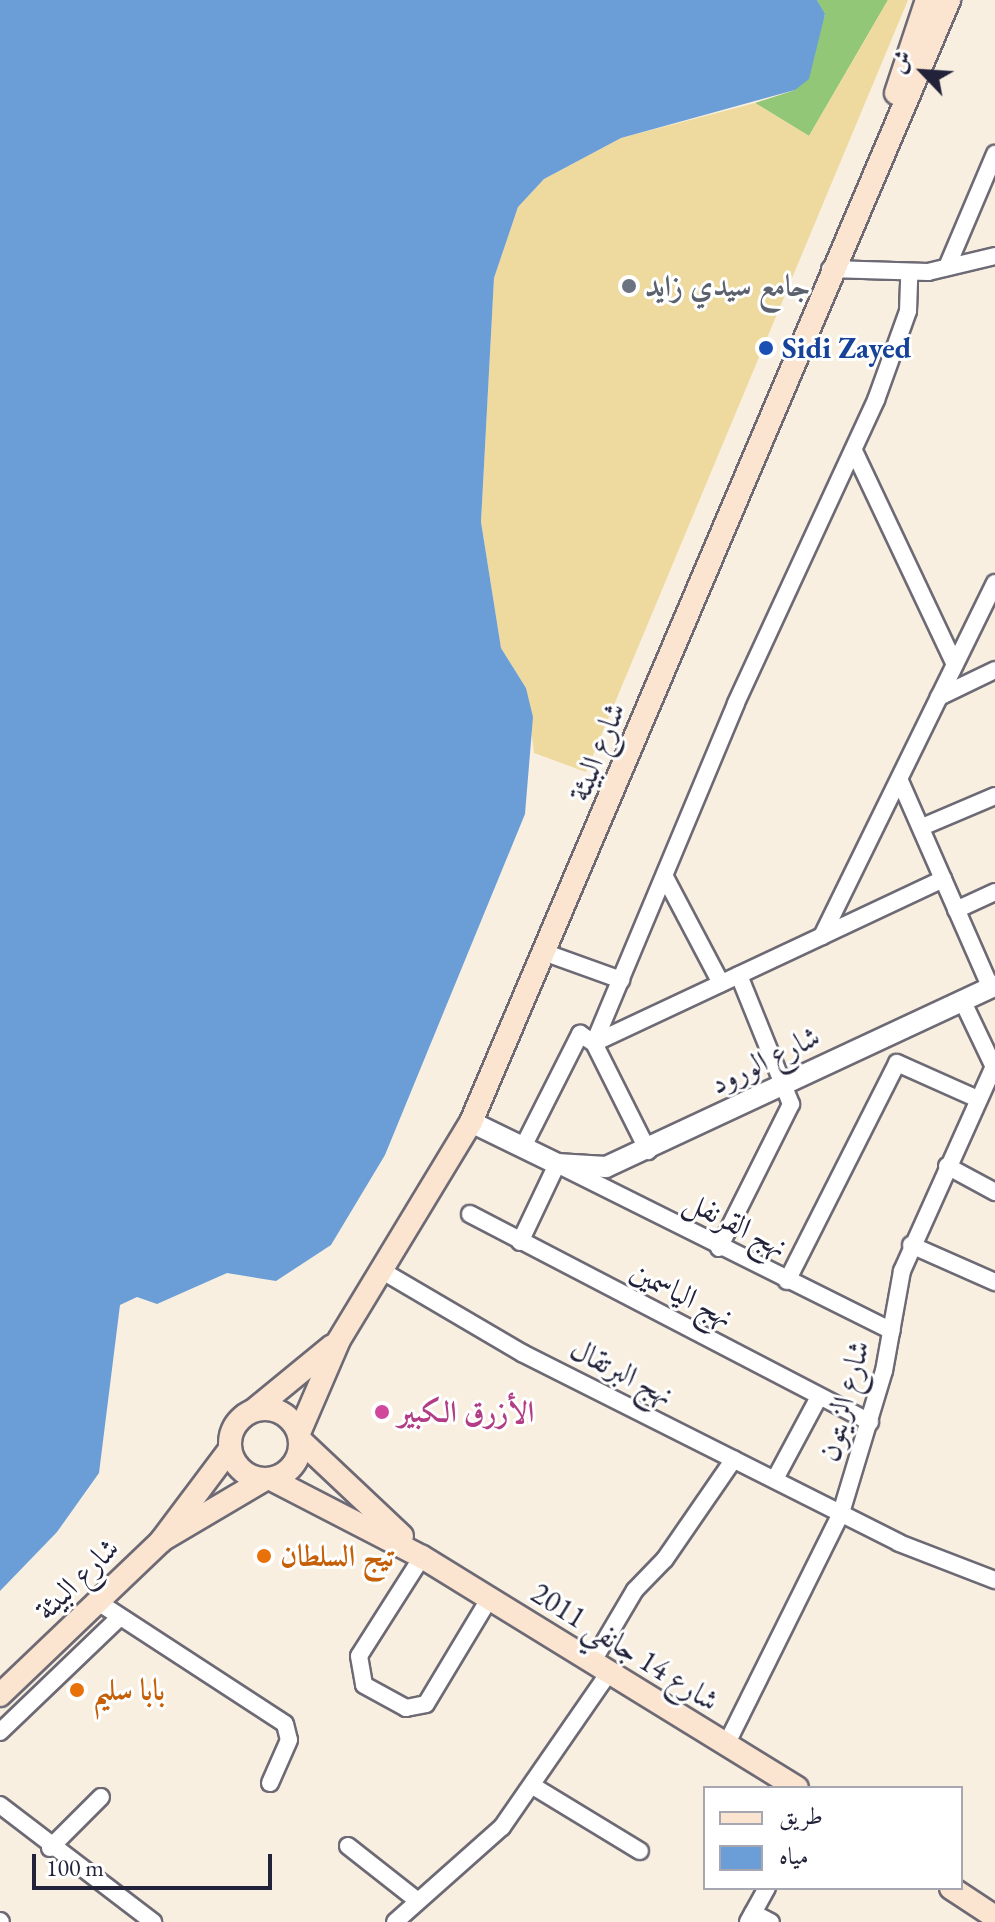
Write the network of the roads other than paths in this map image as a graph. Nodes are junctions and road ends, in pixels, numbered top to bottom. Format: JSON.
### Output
{"nodes":[{"id":1,"x":927,"y":0,"type":"edge"},
{"id":2,"x":949,"y":0,"type":"edge"},
{"id":3,"x":995,"y":154,"type":"edge"},
{"id":4,"x":873,"y":167,"type":"junction"},
{"id":5,"x":995,"y":256,"type":"edge"},
{"id":6,"x":947,"y":267,"type":"junction"},
{"id":7,"x":830,"y":269,"type":"junction"},
{"id":8,"x":909,"y":273,"type":"junction"},
{"id":9,"x":854,"y":451,"type":"junction"},
{"id":10,"x":995,"y":583,"type":"edge"},
{"id":11,"x":954,"y":663,"type":"junction"},
{"id":12,"x":995,"y":670,"type":"edge"},
{"id":13,"x":939,"y":697,"type":"junction"},
{"id":14,"x":900,"y":781,"type":"junction"},
{"id":15,"x":995,"y":796,"type":"edge"},
{"id":16,"x":922,"y":827,"type":"junction"},
{"id":17,"x":665,"y":877,"type":"junction"},
{"id":18,"x":943,"y":879,"type":"junction"},
{"id":19,"x":995,"y":892,"type":"edge"},
{"id":20,"x":956,"y":910,"type":"junction"},
{"id":21,"x":822,"y":936,"type":"junction"},
{"id":22,"x":546,"y":953,"type":"junction"},
{"id":23,"x":739,"y":975,"type":"junction"},
{"id":24,"x":621,"y":980,"type":"junction"},
{"id":25,"x":721,"y":983,"type":"junction"},
{"id":26,"x":993,"y":987,"type":"edge"},
{"id":27,"x":963,"y":1002,"type":"junction"},
{"id":28,"x":594,"y":1043,"type":"junction"},
{"id":29,"x":994,"y":1065,"type":"edge"},
{"id":30,"x":785,"y":1083,"type":"junction"},
{"id":31,"x":978,"y":1099,"type":"junction"},
{"id":32,"x":471,"y":1122,"type":"junction"},
{"id":33,"x":523,"y":1147,"type":"junction"},
{"id":34,"x":648,"y":1151,"type":"junction"},
{"id":35,"x":557,"y":1164,"type":"junction"},
{"id":36,"x":947,"y":1166,"type":"junction"},
{"id":37,"x":995,"y":1192,"type":"edge"},
{"id":38,"x":470,"y":1214,"type":"dead end"},
{"id":39,"x":520,"y":1242,"type":"junction"},
{"id":40,"x":911,"y":1245,"type":"junction"},
{"id":41,"x":719,"y":1248,"type":"junction"},
{"id":42,"x":384,"y":1272,"type":"junction"},
{"id":43,"x":787,"y":1281,"type":"junction"},
{"id":44,"x":995,"y":1282,"type":"edge"},
{"id":45,"x":892,"y":1331,"type":"junction"},
{"id":46,"x":339,"y":1340,"type":"junction"},
{"id":47,"x":819,"y":1397,"type":"junction"},
{"id":48,"x":254,"y":1410,"type":"junction"},
{"id":49,"x":870,"y":1422,"type":"junction"},
{"id":50,"x":300,"y":1437,"type":"junction"},
{"id":51,"x":230,"y":1449,"type":"junction"},
{"id":52,"x":734,"y":1459,"type":"junction"},
{"id":53,"x":268,"y":1479,"type":"junction"},
{"id":54,"x":775,"y":1479,"type":"junction"},
{"id":55,"x":841,"y":1513,"type":"junction"},
{"id":56,"x":161,"y":1541,"type":"junction"},
{"id":57,"x":422,"y":1557,"type":"junction"},
{"id":58,"x":995,"y":1580,"type":"edge"},
{"id":59,"x":489,"y":1599,"type":"junction"},
{"id":60,"x":98,"y":1602,"type":"junction"},
{"id":61,"x":120,"y":1617,"type":"junction"},
{"id":62,"x":602,"y":1666,"type":"junction"},
{"id":63,"x":0,"y":1695,"type":"edge"},
{"id":64,"x":0,"y":1732,"type":"edge"},
{"id":65,"x":726,"y":1745,"type":"junction"},
{"id":66,"x":270,"y":1783,"type":"dead end"},
{"id":67,"x":533,"y":1786,"type":"junction"},
{"id":68,"x":794,"y":1786,"type":"edge"},
{"id":69,"x":101,"y":1797,"type":"dead end"},
{"id":70,"x":0,"y":1805,"type":"edge"},
{"id":71,"x":348,"y":1846,"type":"dead end"},
{"id":72,"x":50,"y":1848,"type":"junction"},
{"id":73,"x":640,"y":1851,"type":"dead end"},
{"id":74,"x":766,"y":1890,"type":"edge"},
{"id":75,"x":954,"y":1890,"type":"edge"},
{"id":76,"x":418,"y":1901,"type":"junction"},
{"id":77,"x":995,"y":1917,"type":"edge"},
{"id":78,"x":750,"y":1918,"type":"edge"},
{"id":79,"x":153,"y":1922,"type":"edge"},
{"id":80,"x":395,"y":1922,"type":"edge"},
{"id":81,"x":771,"y":1922,"type":"edge"}],
"edges":[{"from":1,"to":4,"type":"main road"},
{"from":2,"to":4,"type":"main road"},
{"from":3,"to":6,"type":"street"},
{"from":4,"to":7,"type":"main road","name":"شارع البيئة"},
{"from":5,"to":6,"type":"street"},
{"from":6,"to":8,"type":"street"},
{"from":7,"to":8,"type":"street"},
{"from":7,"to":22,"type":"main road","name":"شارع البيئة"},
{"from":8,"to":9,"type":"street"},
{"from":9,"to":11,"type":"street"},
{"from":9,"to":17,"type":"street"},
{"from":10,"to":11,"type":"street"},
{"from":11,"to":13,"type":"street"},
{"from":12,"to":13,"type":"street"},
{"from":13,"to":14,"type":"street"},
{"from":14,"to":16,"type":"street"},
{"from":14,"to":21,"type":"street"},
{"from":15,"to":16,"type":"street"},
{"from":16,"to":18,"type":"street"},
{"from":17,"to":24,"type":"street"},
{"from":17,"to":25,"type":"street"},
{"from":18,"to":20,"type":"street"},
{"from":18,"to":21,"type":"street"},
{"from":19,"to":20,"type":"street"},
{"from":20,"to":26,"type":"street"},
{"from":21,"to":23,"type":"street"},
{"from":22,"to":24,"type":"street"},
{"from":22,"to":32,"type":"main road","name":"شارع البيئة"},
{"from":23,"to":25,"type":"street"},
{"from":23,"to":30,"type":"street"},
{"from":24,"to":28,"type":"street"},
{"from":25,"to":28,"type":"street"},
{"from":26,"to":27,"type":"street","name":"شارع الورود"},
{"from":27,"to":29,"type":"street"},
{"from":27,"to":30,"type":"street","name":"شارع الورود"},
{"from":28,"to":33,"type":"street"},
{"from":28,"to":34,"type":"street"},
{"from":29,"to":31,"type":"street","name":"شارع الزيتون"},
{"from":30,"to":34,"type":"street","name":"شارع الورود"},
{"from":30,"to":41,"type":"street"},
{"from":31,"to":36,"type":"street","name":"شارع الزيتون"},
{"from":31,"to":43,"type":"street"},
{"from":32,"to":33,"type":"street"},
{"from":32,"to":42,"type":"main road","name":"شارع البيئة"},
{"from":33,"to":35,"type":"street"},
{"from":34,"to":35,"type":"street","name":"شارع الورود"},
{"from":35,"to":39,"type":"street"},
{"from":35,"to":41,"type":"street","name":"نهج القرنفل"},
{"from":36,"to":37,"type":"street"},
{"from":36,"to":40,"type":"street","name":"شارع الزيتون"},
{"from":38,"to":39,"type":"street","name":"نهج الياسمين"},
{"from":39,"to":47,"type":"street","name":"نهج الياسمين"},
{"from":40,"to":44,"type":"street"},
{"from":40,"to":45,"type":"street","name":"شارع الزيتون"},
{"from":41,"to":43,"type":"street","name":"نهج القرنفل"},
{"from":42,"to":46,"type":"main road","name":"شارع البيئة"},
{"from":42,"to":52,"type":"street","name":"نهج البرتقال"},
{"from":43,"to":45,"type":"street","name":"نهج القرنفل"},
{"from":45,"to":49,"type":"street","name":"شارع الزيتون"},
{"from":46,"to":48,"type":"main road","name":"شارع البيئة"},
{"from":46,"to":50,"type":"main road","name":"شارع البيئة"},
{"from":47,"to":49,"type":"street","name":"نهج الياسمين"},
{"from":47,"to":54,"type":"street"},
{"from":48,"to":50,"type":"main road"},
{"from":48,"to":51,"type":"main road"},
{"from":49,"to":55,"type":"street","name":"شارع الزيتون"},
{"from":50,"to":53,"type":"main road"},
{"from":50,"to":57,"type":"main road","name":"شارع 14 جانفي 2011"},
{"from":51,"to":53,"type":"main road"},
{"from":51,"to":56,"type":"main road","name":"شارع البيئة"},
{"from":52,"to":54,"type":"street","name":"نهج البرتقال"},
{"from":52,"to":62,"type":"street"},
{"from":53,"to":56,"type":"main road","name":"شارع البيئة"},
{"from":53,"to":57,"type":"main road","name":"شارع 14 جانفي 2011"},
{"from":54,"to":55,"type":"street","name":"نهج البرتقال"},
{"from":55,"to":58,"type":"street","name":"نهج البرتقال"},
{"from":55,"to":65,"type":"street","name":"شارع الزيتون"},
{"from":56,"to":60,"type":"main road","name":"شارع البيئة"},
{"from":57,"to":59,"type":"main road","name":"شارع 14 جانفي 2011"},
{"from":57,"to":59,"type":"street"},
{"from":59,"to":62,"type":"main road","name":"شارع 14 جانفي 2011"},
{"from":60,"to":61,"type":"street"},
{"from":60,"to":63,"type":"main road","name":"شارع البيئة"},
{"from":61,"to":64,"type":"street"},
{"from":61,"to":66,"type":"street"},
{"from":62,"to":65,"type":"main road","name":"شارع 14 جانفي 2011"},
{"from":62,"to":67,"type":"street"},
{"from":65,"to":68,"type":"main road","name":"شارع 14 جانفي 2011"},
{"from":67,"to":73,"type":"street"},
{"from":67,"to":76,"type":"street"},
{"from":69,"to":72,"type":"street"},
{"from":70,"to":72,"type":"street"},
{"from":71,"to":76,"type":"street"},
{"from":72,"to":79,"type":"street"},
{"from":74,"to":78,"type":"street"},
{"from":75,"to":77,"type":"main road"},
{"from":76,"to":80,"type":"street"},
{"from":78,"to":81,"type":"street"}]}
